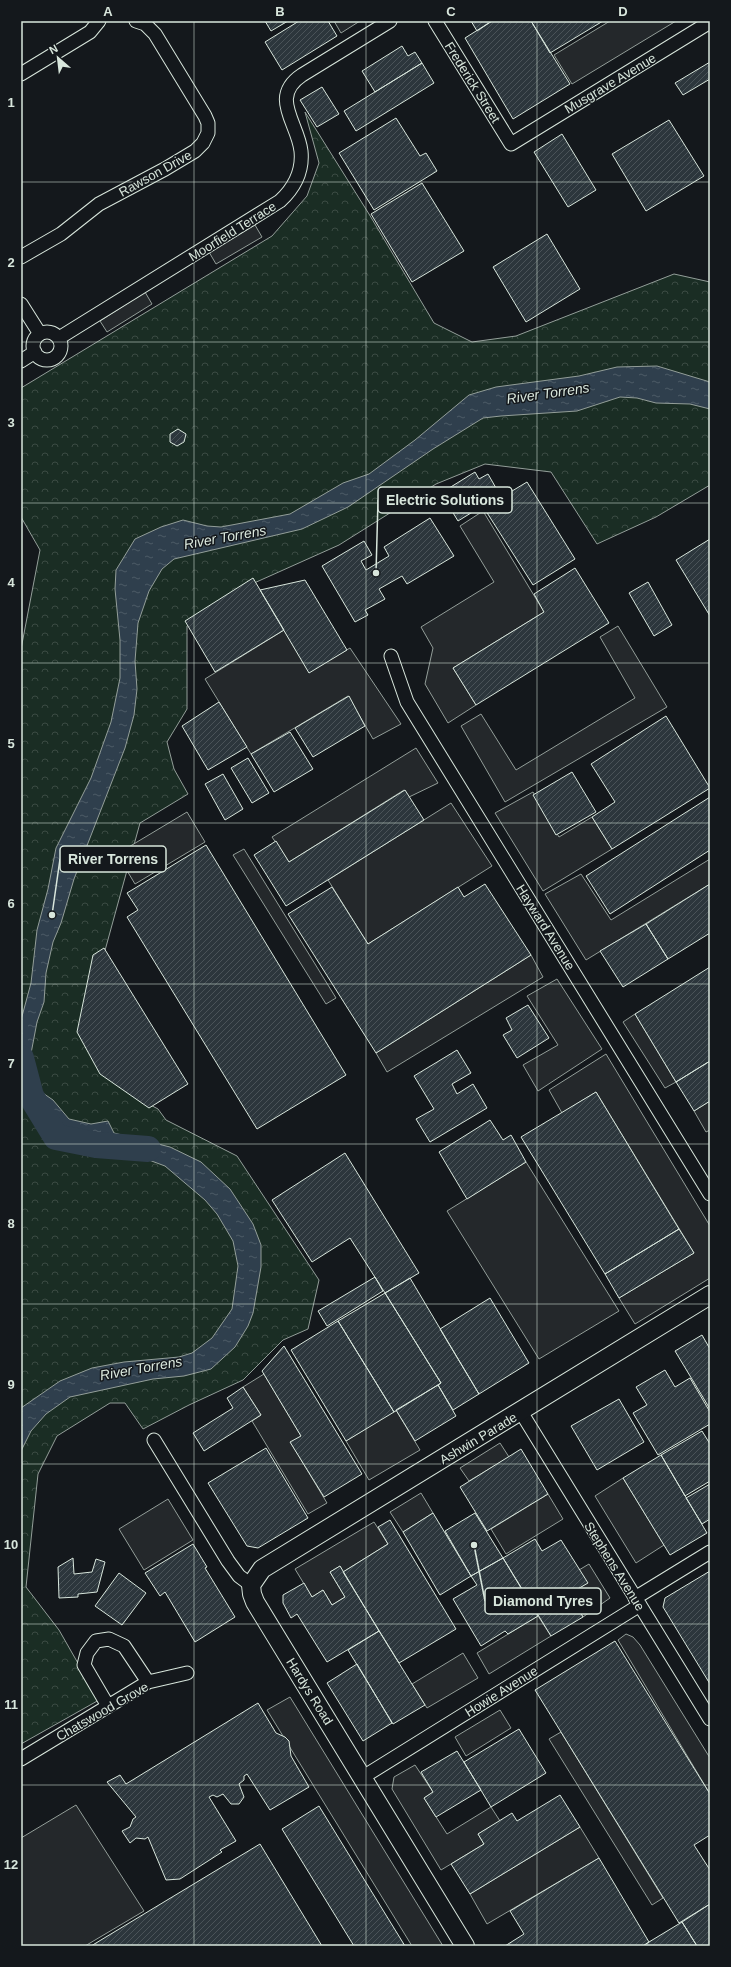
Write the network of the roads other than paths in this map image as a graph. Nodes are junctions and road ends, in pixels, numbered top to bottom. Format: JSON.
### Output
{"nodes":[{"id":1,"x":99,"y":21,"type":"edge"},
{"id":2,"x":136,"y":21,"type":"edge"},
{"id":3,"x":390,"y":21,"type":"edge"},
{"id":4,"x":434,"y":21,"type":"edge"},
{"id":5,"x":710,"y":22,"type":"edge"},
{"id":6,"x":21,"y":74,"type":"edge"},
{"id":7,"x":511,"y":144,"type":"joint"},
{"id":8,"x":21,"y":257,"type":"edge"},
{"id":9,"x":21,"y":304,"type":"edge"},
{"id":10,"x":40,"y":334,"type":"junction"},
{"id":11,"x":58,"y":338,"type":"junction"},
{"id":12,"x":35,"y":352,"type":"junction"},
{"id":13,"x":21,"y":361,"type":"edge"},
{"id":14,"x":391,"y":656,"type":"dead end"},
{"id":15,"x":710,"y":1194,"type":"edge"},
{"id":16,"x":710,"y":1295,"type":"edge"},
{"id":17,"x":521,"y":1412,"type":"junction"},
{"id":18,"x":154,"y":1440,"type":"dead end"},
{"id":19,"x":710,"y":1552,"type":"edge"},
{"id":20,"x":251,"y":1585,"type":"junction"},
{"id":21,"x":637,"y":1602,"type":"junction"},
{"id":22,"x":187,"y":1672,"type":"dead end"},
{"id":23,"x":148,"y":1682,"type":"junction"},
{"id":24,"x":108,"y":1706,"type":"junction"},
{"id":25,"x":710,"y":1719,"type":"edge"},
{"id":26,"x":21,"y":1759,"type":"edge"},
{"id":27,"x":363,"y":1777,"type":"junction"},
{"id":28,"x":465,"y":1946,"type":"edge"}],
"edges":[{"from":1,"to":6,"type":"street"},
{"from":2,"to":8,"type":"street","name":"Rawson Drive"},
{"from":3,"to":11,"type":"street","name":"Moorfield Terrace"},
{"from":4,"to":7,"type":"street","name":"Frederick Street"},
{"from":5,"to":7,"type":"street","name":"Musgrave Avenue"},
{"from":9,"to":10,"type":"street"},
{"from":10,"to":11,"type":"street"},
{"from":10,"to":12,"type":"street"},
{"from":11,"to":12,"type":"street"},
{"from":12,"to":13,"type":"street"},
{"from":14,"to":15,"type":"street","name":"Hayward Avenue"},
{"from":16,"to":17,"type":"street","name":"Ashwin Parade"},
{"from":17,"to":20,"type":"street","name":"Ashwin Parade"},
{"from":17,"to":21,"type":"street","name":"Stephens Avenue"},
{"from":18,"to":20,"type":"street"},
{"from":19,"to":21,"type":"street","name":"Howie Avenue"},
{"from":20,"to":27,"type":"street","name":"Hardys Road"},
{"from":21,"to":25,"type":"street","name":"Stephens Avenue"},
{"from":21,"to":27,"type":"street","name":"Howie Avenue"},
{"from":22,"to":23,"type":"street","name":"Chatswood Grove"},
{"from":23,"to":24,"type":"street","name":"Chatswood Grove"},
{"from":23,"to":24,"type":"street"},
{"from":24,"to":26,"type":"street","name":"Chatswood Grove"},
{"from":27,"to":28,"type":"street","name":"Hardys Road"}]}
